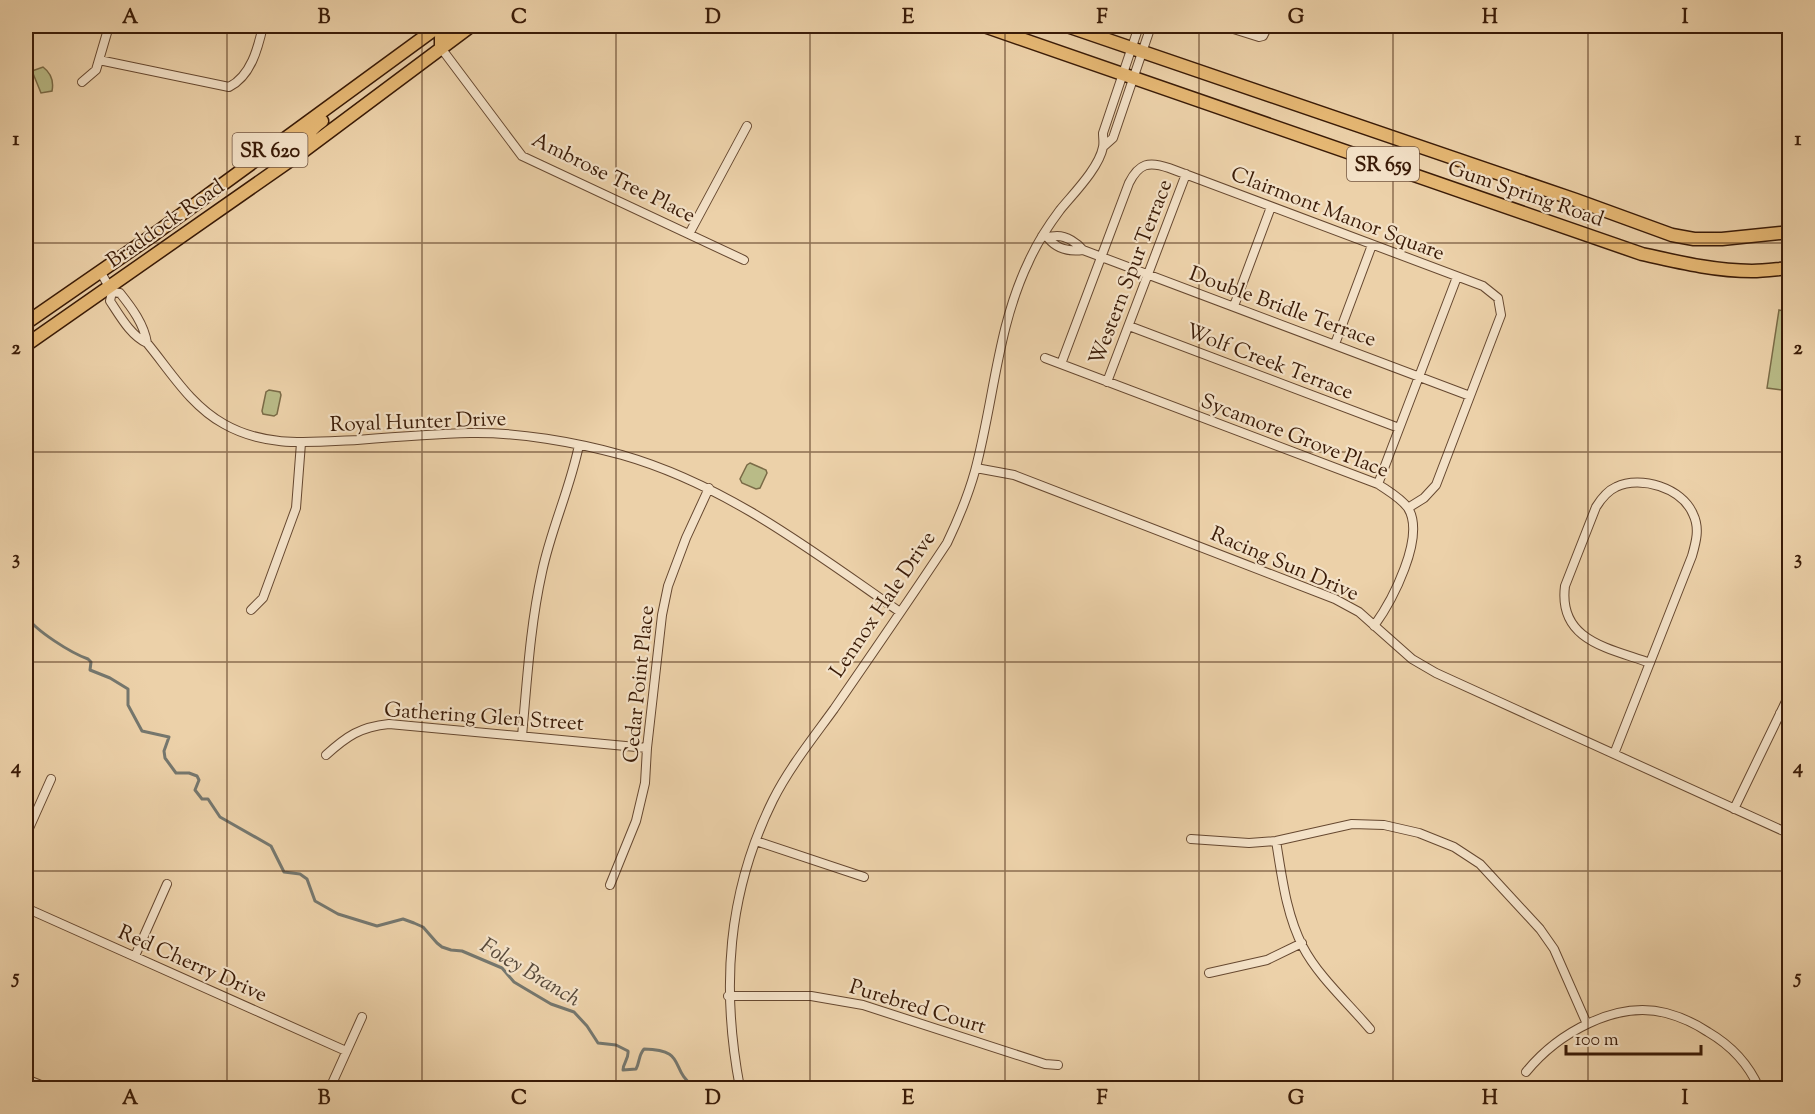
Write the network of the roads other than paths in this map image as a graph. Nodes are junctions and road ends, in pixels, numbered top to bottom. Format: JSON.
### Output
{"nodes":[{"id":1,"x":109,"y":26,"type":"edge"},
{"id":2,"x":263,"y":26,"type":"edge"},
{"id":3,"x":439,"y":26,"type":"edge"},
{"id":4,"x":455,"y":26,"type":"edge"},
{"id":5,"x":471,"y":26,"type":"edge"},
{"id":6,"x":984,"y":26,"type":"edge"},
{"id":7,"x":1067,"y":26,"type":"edge"},
{"id":8,"x":1139,"y":26,"type":"edge"},
{"id":9,"x":1151,"y":26,"type":"edge"},
{"id":10,"x":1224,"y":26,"type":"edge"},
{"id":11,"x":1268,"y":26,"type":"edge"},
{"id":12,"x":441,"y":48,"type":"junction"},
{"id":13,"x":1136,"y":50,"type":"junction"},
{"id":14,"x":99,"y":60,"type":"junction"},
{"id":15,"x":1128,"y":76,"type":"junction"},
{"id":16,"x":82,"y":82,"type":"dead end"},
{"id":17,"x":362,"y":82,"type":"junction"},
{"id":18,"x":747,"y":126,"type":"dead end"},
{"id":19,"x":1104,"y":146,"type":"junction"},
{"id":20,"x":305,"y":150,"type":"junction"},
{"id":21,"x":1186,"y":174,"type":"junction"},
{"id":22,"x":1271,"y":207,"type":"junction"},
{"id":23,"x":1790,"y":232,"type":"edge"},
{"id":24,"x":689,"y":234,"type":"junction"},
{"id":25,"x":1046,"y":237,"type":"junction"},
{"id":26,"x":1372,"y":245,"type":"junction"},
{"id":27,"x":1101,"y":257,"type":"junction"},
{"id":28,"x":744,"y":260,"type":"dead end"},
{"id":29,"x":1790,"y":268,"type":"edge"},
{"id":30,"x":100,"y":271,"type":"junction"},
{"id":31,"x":1148,"y":275,"type":"junction"},
{"id":32,"x":1457,"y":277,"type":"junction"},
{"id":33,"x":110,"y":289,"type":"junction"},
{"id":34,"x":1234,"y":306,"type":"junction"},
{"id":35,"x":26,"y":323,"type":"edge"},
{"id":36,"x":1129,"y":326,"type":"junction"},
{"id":37,"x":147,"y":343,"type":"junction"},
{"id":38,"x":1335,"y":344,"type":"junction"},
{"id":39,"x":26,"y":345,"type":"edge"},
{"id":40,"x":1045,"y":358,"type":"dead end"},
{"id":41,"x":1061,"y":364,"type":"junction"},
{"id":42,"x":1420,"y":376,"type":"junction"},
{"id":43,"x":1107,"y":382,"type":"junction"},
{"id":44,"x":1470,"y":396,"type":"junction"},
{"id":45,"x":1399,"y":428,"type":"junction"},
{"id":46,"x":301,"y":443,"type":"junction"},
{"id":47,"x":579,"y":445,"type":"junction"},
{"id":48,"x":976,"y":468,"type":"junction"},
{"id":49,"x":1378,"y":484,"type":"junction"},
{"id":50,"x":709,"y":488,"type":"junction"},
{"id":51,"x":1408,"y":508,"type":"junction"},
{"id":52,"x":251,"y":610,"type":"dead end"},
{"id":53,"x":900,"y":612,"type":"junction"},
{"id":54,"x":1374,"y":626,"type":"junction"},
{"id":55,"x":1650,"y":663,"type":"junction"},
{"id":56,"x":1790,"y":693,"type":"edge"},
{"id":57,"x":1780,"y":713,"type":"junction"},
{"id":58,"x":1790,"y":717,"type":"edge"},
{"id":59,"x":522,"y":736,"type":"junction"},
{"id":60,"x":647,"y":748,"type":"junction"},
{"id":61,"x":326,"y":754,"type":"dead end"},
{"id":62,"x":1614,"y":754,"type":"junction"},
{"id":63,"x":51,"y":779,"type":"dead end"},
{"id":64,"x":1734,"y":809,"type":"junction"},
{"id":65,"x":1790,"y":834,"type":"edge"},
{"id":66,"x":26,"y":835,"type":"edge"},
{"id":67,"x":1191,"y":839,"type":"dead end"},
{"id":68,"x":756,"y":841,"type":"junction"},
{"id":69,"x":1276,"y":841,"type":"junction"},
{"id":70,"x":864,"y":878,"type":"dead end"},
{"id":71,"x":167,"y":884,"type":"dead end"},
{"id":72,"x":610,"y":885,"type":"dead end"},
{"id":73,"x":26,"y":908,"type":"edge"},
{"id":74,"x":1302,"y":943,"type":"junction"},
{"id":75,"x":135,"y":956,"type":"junction"},
{"id":76,"x":1209,"y":973,"type":"dead end"},
{"id":77,"x":728,"y":996,"type":"junction"},
{"id":78,"x":362,"y":1017,"type":"dead end"},
{"id":79,"x":1587,"y":1024,"type":"junction"},
{"id":80,"x":1370,"y":1029,"type":"dead end"},
{"id":81,"x":346,"y":1052,"type":"junction"},
{"id":82,"x":1058,"y":1065,"type":"dead end"},
{"id":83,"x":1526,"y":1072,"type":"dead end"},
{"id":84,"x":26,"y":1079,"type":"edge"},
{"id":85,"x":330,"y":1088,"type":"edge"},
{"id":86,"x":48,"y":1089,"type":"edge"},
{"id":87,"x":740,"y":1089,"type":"edge"},
{"id":88,"x":1759,"y":1089,"type":"edge"}],
"edges":[{"from":1,"to":14,"type":"street"},
{"from":2,"to":14,"type":"street"},
{"from":3,"to":17,"type":"main road","name":"Braddock Road","number":"SR 620"},
{"from":4,"to":12,"type":"main road"},
{"from":5,"to":12,"type":"main road","name":"Braddock Road"},
{"from":6,"to":15,"type":"main road","name":"Gum Spring Road","number":"SR 659"},
{"from":7,"to":13,"type":"main road","name":"Gum Spring Road","number":"SR 659"},
{"from":8,"to":13,"type":"street"},
{"from":9,"to":13,"type":"street"},
{"from":10,"to":11,"type":"street"},
{"from":12,"to":20,"type":"main road","name":"Braddock Road"},
{"from":12,"to":24,"type":"street","name":"Ambrose Tree Place"},
{"from":13,"to":15,"type":"street","name":"Lennox Hale Drive"},
{"from":13,"to":15,"type":"street","name":"Lennox Hale Drive"},
{"from":13,"to":23,"type":"main road","name":"Gum Spring Road","number":"SR 659"},
{"from":14,"to":16,"type":"street"},
{"from":15,"to":19,"type":"street","name":"Lennox Hale Drive"},
{"from":15,"to":19,"type":"street","name":"Lennox Hale Drive"},
{"from":15,"to":29,"type":"main road","name":"Gum Spring Road","number":"SR 659"},
{"from":17,"to":20,"type":"main road"},
{"from":17,"to":30,"type":"main road","name":"Braddock Road","number":"SR 620"},
{"from":18,"to":24,"type":"street"},
{"from":19,"to":25,"type":"street","name":"Lennox Hale Drive"},
{"from":20,"to":33,"type":"main road","name":"Braddock Road"},
{"from":21,"to":22,"type":"street","name":"Clairmont Manor Square"},
{"from":21,"to":27,"type":"street","name":"Clairmont Manor Square"},
{"from":21,"to":31,"type":"street","name":"Western Spur Terrace"},
{"from":22,"to":26,"type":"street","name":"Clairmont Manor Square"},
{"from":22,"to":34,"type":"street"},
{"from":24,"to":28,"type":"street","name":"Ambrose Tree Place"},
{"from":25,"to":27,"type":"street","name":"Double Bridle Terrace"},
{"from":25,"to":48,"type":"street","name":"Lennox Hale Drive"},
{"from":26,"to":32,"type":"street","name":"Clairmont Manor Square"},
{"from":26,"to":38,"type":"street"},
{"from":27,"to":31,"type":"street","name":"Double Bridle Terrace"},
{"from":27,"to":41,"type":"street","name":"Clairmont Manor Square"},
{"from":30,"to":33,"type":"street"},
{"from":30,"to":35,"type":"main road","name":"Braddock Road","number":"SR 620"},
{"from":31,"to":34,"type":"street","name":"Double Bridle Terrace"},
{"from":31,"to":36,"type":"street","name":"Western Spur Terrace"},
{"from":32,"to":42,"type":"street"},
{"from":32,"to":44,"type":"street","name":"Clairmont Manor Square"},
{"from":33,"to":37,"type":"street","name":"Royal Hunter Drive"},
{"from":33,"to":37,"type":"street","name":"Royal Hunter Drive"},
{"from":33,"to":39,"type":"main road","name":"Braddock Road"},
{"from":34,"to":38,"type":"street","name":"Double Bridle Terrace"},
{"from":36,"to":43,"type":"street","name":"Western Spur Terrace"},
{"from":36,"to":45,"type":"street","name":"Wolf Creek Terrace"},
{"from":37,"to":46,"type":"street","name":"Royal Hunter Drive"},
{"from":38,"to":42,"type":"street","name":"Double Bridle Terrace"},
{"from":40,"to":41,"type":"street","name":"Sycamore Grove Place"},
{"from":41,"to":43,"type":"street","name":"Sycamore Grove Place"},
{"from":42,"to":44,"type":"street","name":"Double Bridle Terrace"},
{"from":42,"to":45,"type":"street"},
{"from":43,"to":49,"type":"street","name":"Sycamore Grove Place"},
{"from":44,"to":51,"type":"street","name":"Clairmont Manor Square"},
{"from":45,"to":49,"type":"street"},
{"from":46,"to":47,"type":"street","name":"Royal Hunter Drive"},
{"from":46,"to":52,"type":"street"},
{"from":47,"to":50,"type":"street","name":"Royal Hunter Drive"},
{"from":47,"to":59,"type":"street"},
{"from":48,"to":53,"type":"street","name":"Lennox Hale Drive"},
{"from":48,"to":54,"type":"street","name":"Racing Sun Drive"},
{"from":49,"to":51,"type":"street","name":"Sycamore Grove Place"},
{"from":50,"to":53,"type":"street","name":"Royal Hunter Drive"},
{"from":50,"to":60,"type":"street","name":"Cedar Point Place"},
{"from":51,"to":54,"type":"street"},
{"from":53,"to":68,"type":"street","name":"Lennox Hale Drive"},
{"from":54,"to":62,"type":"street","name":"Racing Sun Drive"},
{"from":55,"to":55,"type":"street"},
{"from":55,"to":62,"type":"street"},
{"from":56,"to":57,"type":"street"},
{"from":57,"to":58,"type":"street"},
{"from":57,"to":64,"type":"street"},
{"from":59,"to":60,"type":"street","name":"Gathering Glen Street"},
{"from":59,"to":61,"type":"street","name":"Gathering Glen Street"},
{"from":60,"to":72,"type":"street","name":"Cedar Point Place"},
{"from":62,"to":64,"type":"street","name":"Racing Sun Drive"},
{"from":63,"to":66,"type":"street"},
{"from":64,"to":65,"type":"street","name":"Racing Sun Drive"},
{"from":67,"to":69,"type":"street"},
{"from":68,"to":70,"type":"street"},
{"from":68,"to":77,"type":"street","name":"Lennox Hale Drive"},
{"from":69,"to":74,"type":"street"},
{"from":69,"to":79,"type":"street"},
{"from":71,"to":75,"type":"street"},
{"from":73,"to":75,"type":"street","name":"Red Cherry Drive"},
{"from":74,"to":76,"type":"street"},
{"from":74,"to":80,"type":"street"},
{"from":75,"to":81,"type":"street","name":"Red Cherry Drive"},
{"from":77,"to":82,"type":"street","name":"Purebred Court"},
{"from":77,"to":87,"type":"street","name":"Lennox Hale Drive"},
{"from":78,"to":81,"type":"street"},
{"from":79,"to":83,"type":"street"},
{"from":79,"to":88,"type":"street"},
{"from":81,"to":85,"type":"street"},
{"from":84,"to":86,"type":"street"}]}
